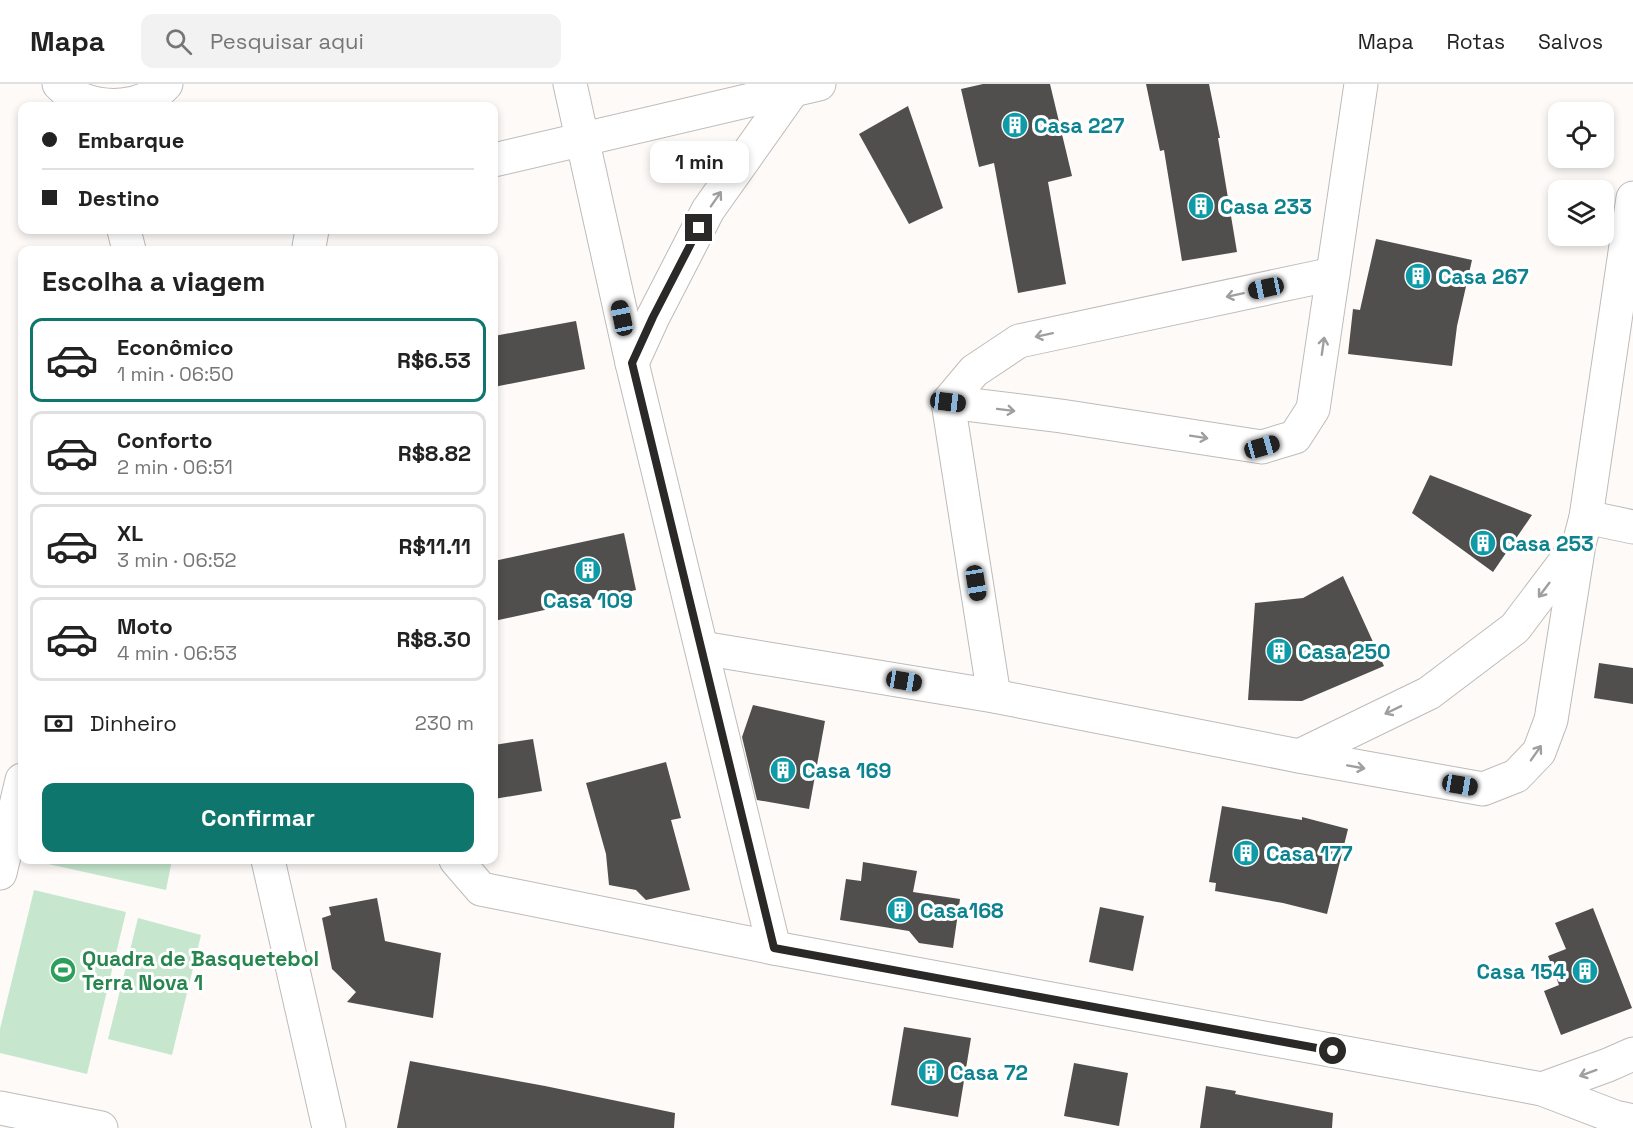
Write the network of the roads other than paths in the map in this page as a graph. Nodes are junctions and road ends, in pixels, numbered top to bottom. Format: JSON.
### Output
{"nodes":[{"id":1,"x":59,"y":84,"type":"edge"},
{"id":2,"x":166,"y":84,"type":"edge"},
{"id":3,"x":570,"y":84,"type":"edge"},
{"id":4,"x":1361,"y":84,"type":"edge"},
{"id":5,"x":806,"y":87,"type":"edge"},
{"id":6,"x":88,"y":102,"type":"edge"},
{"id":7,"x":134,"y":102,"type":"edge"},
{"id":8,"x":583,"y":140,"type":"junction"},
{"id":9,"x":498,"y":159,"type":"edge"},
{"id":10,"x":1633,"y":198,"type":"edge"},
{"id":11,"x":1333,"y":274,"type":"junction"},
{"id":12,"x":632,"y":363,"type":"junction"},
{"id":13,"x":948,"y":402,"type":"junction"},
{"id":14,"x":1633,"y":526,"type":"edge"},
{"id":15,"x":1582,"y":530,"type":"junction"},
{"id":16,"x":702,"y":648,"type":"junction"},
{"id":17,"x":994,"y":696,"type":"junction"},
{"id":18,"x":1299,"y":756,"type":"junction"},
{"id":19,"x":18,"y":797,"type":"edge"},
{"id":20,"x":269,"y":864,"type":"edge"},
{"id":21,"x":459,"y":864,"type":"edge"},
{"id":22,"x":0,"y":873,"type":"edge"},
{"id":23,"x":774,"y":948,"type":"junction"},
{"id":24,"x":1633,"y":1054,"type":"edge"},
{"id":25,"x":1542,"y":1089,"type":"junction"},
{"id":26,"x":0,"y":1108,"type":"edge"},
{"id":27,"x":1633,"y":1121,"type":"edge"},
{"id":28,"x":100,"y":1128,"type":"edge"},
{"id":29,"x":329,"y":1128,"type":"edge"}],
"edges":[{"from":1,"to":6,"type":"street"},
{"from":2,"to":7,"type":"street"},
{"from":3,"to":8,"type":"street"},
{"from":4,"to":11,"type":"street"},
{"from":5,"to":8,"type":"street"},
{"from":12,"to":5,"type":"street","one_way":true},
{"from":8,"to":9,"type":"street"},
{"from":8,"to":12,"type":"street"},
{"from":10,"to":15,"type":"street"},
{"from":11,"to":13,"type":"street","one_way":true},
{"from":13,"to":11,"type":"street","one_way":true},
{"from":12,"to":16,"type":"street"},
{"from":13,"to":17,"type":"street"},
{"from":14,"to":15,"type":"street"},
{"from":15,"to":18,"type":"street","one_way":true},
{"from":18,"to":15,"type":"street","one_way":true},
{"from":16,"to":17,"type":"street"},
{"from":16,"to":23,"type":"street"},
{"from":17,"to":18,"type":"street"},
{"from":19,"to":22,"type":"street"},
{"from":20,"to":29,"type":"street"},
{"from":21,"to":23,"type":"street"},
{"from":23,"to":25,"type":"street"},
{"from":24,"to":25,"type":"street","one_way":true},
{"from":25,"to":27,"type":"street"},
{"from":26,"to":28,"type":"street"}]}
